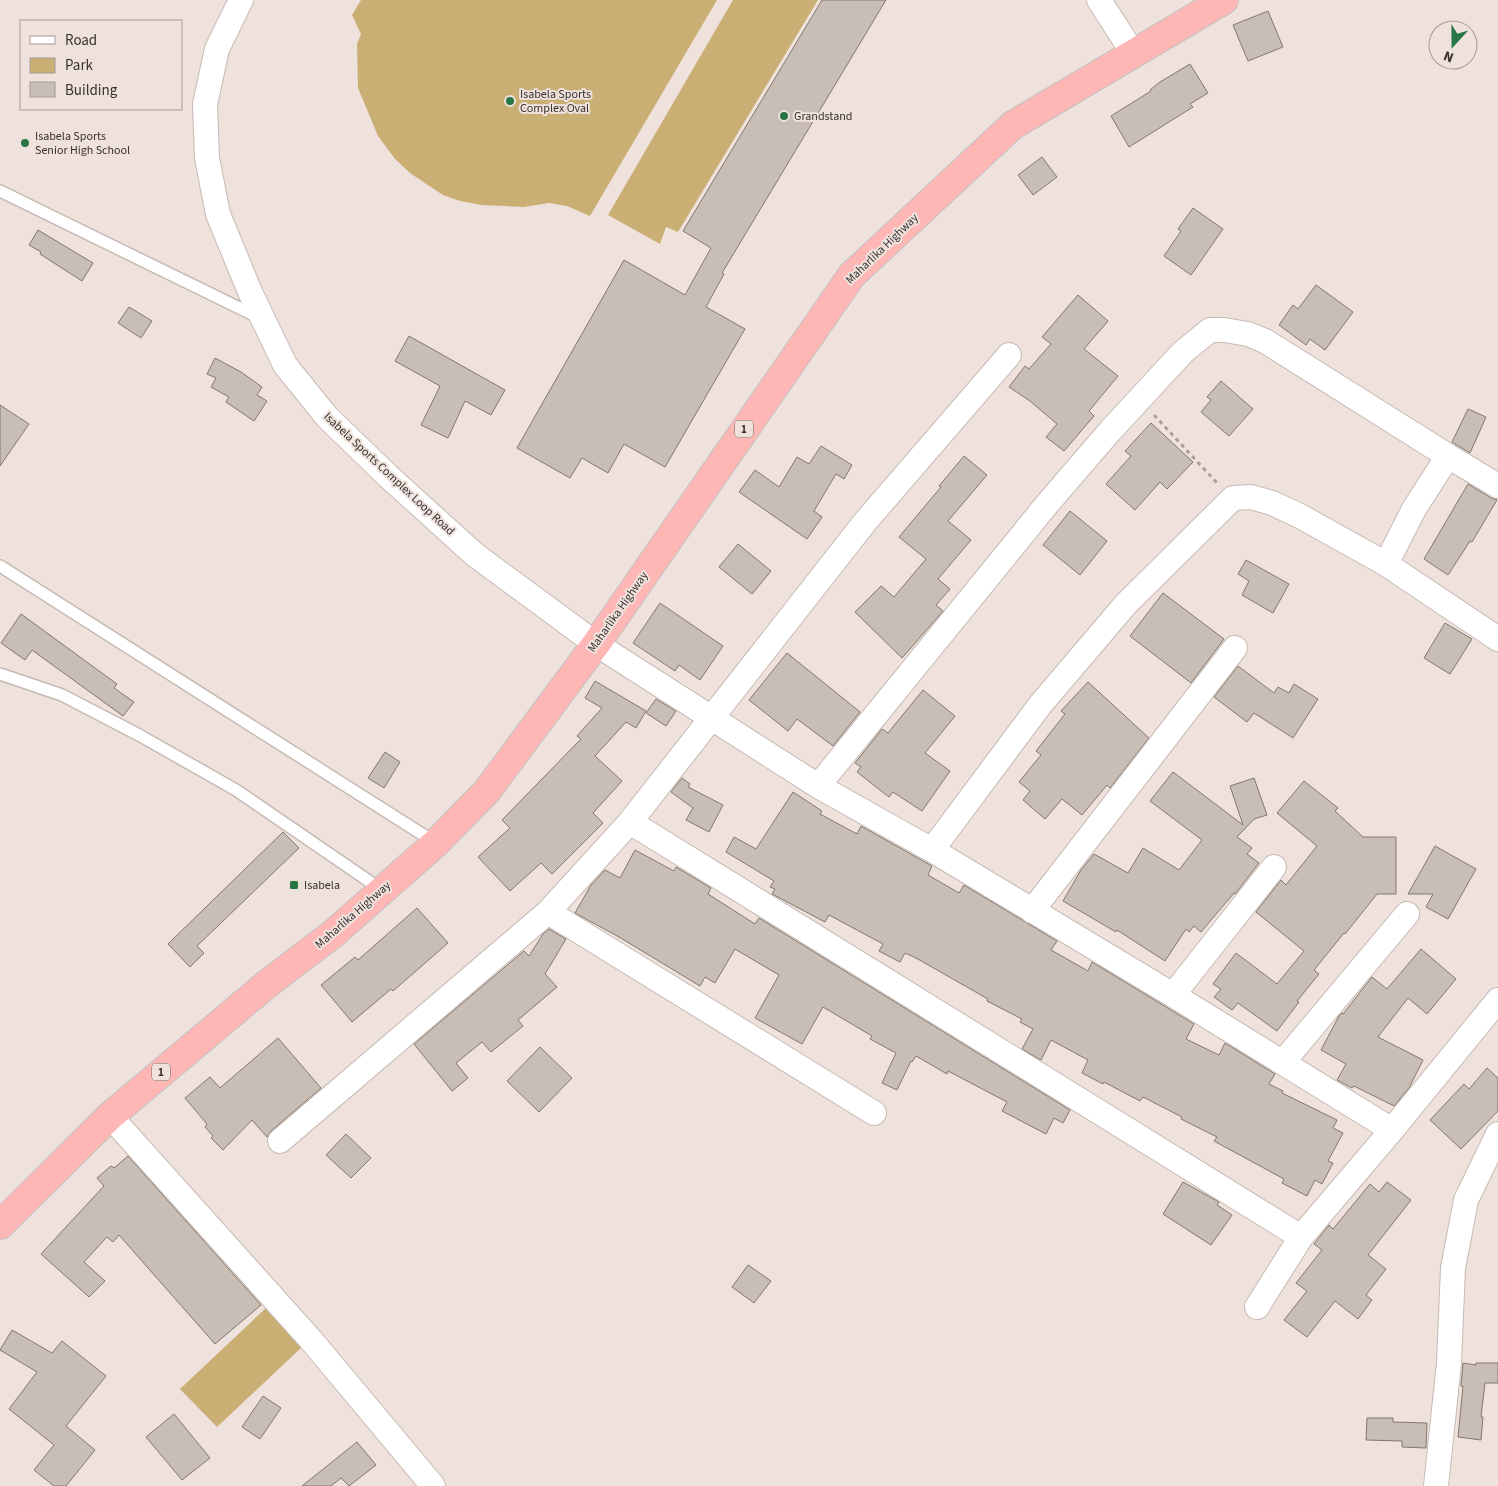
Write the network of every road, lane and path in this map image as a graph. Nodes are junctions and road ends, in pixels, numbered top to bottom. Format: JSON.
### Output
{"nodes":[{"id":1,"x":241,"y":0,"type":"edge"},
{"id":2,"x":1099,"y":0,"type":"edge"},
{"id":3,"x":1224,"y":0,"type":"edge"},
{"id":4,"x":1133,"y":53,"type":"junction"},
{"id":5,"x":0,"y":191,"type":"edge"},
{"id":6,"x":263,"y":320,"type":"junction"},
{"id":7,"x":1010,"y":355,"type":"dead end"},
{"id":8,"x":1138,"y":398,"type":"junction"},
{"id":9,"x":1448,"y":456,"type":"junction"},
{"id":10,"x":1498,"y":486,"type":"edge"},
{"id":11,"x":1233,"y":498,"type":"junction"},
{"id":12,"x":1386,"y":564,"type":"junction"},
{"id":13,"x":0,"y":566,"type":"edge"},
{"id":14,"x":1498,"y":639,"type":"edge"},
{"id":15,"x":596,"y":644,"type":"junction"},
{"id":16,"x":1235,"y":648,"type":"dead end"},
{"id":17,"x":0,"y":674,"type":"edge"},
{"id":18,"x":711,"y":718,"type":"junction"},
{"id":19,"x":818,"y":786,"type":"junction"},
{"id":20,"x":630,"y":822,"type":"junction"},
{"id":21,"x":436,"y":843,"type":"junction"},
{"id":22,"x":932,"y":850,"type":"junction"},
{"id":23,"x":1274,"y":868,"type":"dead end"},
{"id":24,"x":382,"y":890,"type":"junction"},
{"id":25,"x":1032,"y":911,"type":"junction"},
{"id":26,"x":548,"y":912,"type":"junction"},
{"id":27,"x":1407,"y":914,"type":"dead end"},
{"id":28,"x":1173,"y":995,"type":"junction"},
{"id":29,"x":1498,"y":1000,"type":"edge"},
{"id":30,"x":1283,"y":1062,"type":"junction"},
{"id":31,"x":874,"y":1114,"type":"dead end"},
{"id":32,"x":110,"y":1116,"type":"junction"},
{"id":33,"x":1392,"y":1130,"type":"junction"},
{"id":34,"x":1498,"y":1134,"type":"edge"},
{"id":35,"x":280,"y":1141,"type":"dead end"},
{"id":36,"x":0,"y":1225,"type":"edge"},
{"id":37,"x":1301,"y":1237,"type":"junction"},
{"id":38,"x":1257,"y":1307,"type":"dead end"},
{"id":39,"x":433,"y":1486,"type":"edge"},
{"id":40,"x":1436,"y":1486,"type":"edge"}],
"edges":[{"from":1,"to":6,"type":"street","name":"Isabela Sports Complex Loop Road"},
{"from":2,"to":4,"type":"street"},
{"from":3,"to":4,"type":"highway","name":"Maharlika Highway","number":"1"},
{"from":4,"to":15,"type":"highway","name":"Maharlika Highway","number":"1"},
{"from":5,"to":6,"type":"lane"},
{"from":6,"to":15,"type":"street","name":"Isabela Sports Complex Loop Road"},
{"from":7,"to":18,"type":"street"},
{"from":8,"to":9,"type":"street"},
{"from":8,"to":11,"type":"path"},
{"from":8,"to":19,"type":"street"},
{"from":9,"to":10,"type":"street"},
{"from":9,"to":12,"type":"street"},
{"from":11,"to":12,"type":"street"},
{"from":11,"to":22,"type":"street"},
{"from":12,"to":14,"type":"street"},
{"from":13,"to":21,"type":"lane"},
{"from":15,"to":18,"type":"street","name":"Isabela Sports Complex Loop Road"},
{"from":15,"to":21,"type":"highway","name":"Maharlika Highway","number":"1"},
{"from":16,"to":25,"type":"street"},
{"from":17,"to":24,"type":"lane"},
{"from":18,"to":19,"type":"street","name":"Isabela Sports Complex Loop Road"},
{"from":18,"to":20,"type":"street"},
{"from":19,"to":22,"type":"street","name":"Isabela Sports Complex Loop Road"},
{"from":20,"to":26,"type":"street"},
{"from":20,"to":37,"type":"street"},
{"from":21,"to":24,"type":"highway","name":"Maharlika Highway","number":"1"},
{"from":22,"to":25,"type":"street","name":"Isabela Sports Complex Loop Road"},
{"from":23,"to":28,"type":"street"},
{"from":24,"to":32,"type":"highway","name":"Maharlika Highway","number":"1"},
{"from":25,"to":28,"type":"street","name":"Isabela Sports Complex Loop Road"},
{"from":26,"to":31,"type":"street"},
{"from":26,"to":35,"type":"street"},
{"from":27,"to":30,"type":"street"},
{"from":28,"to":30,"type":"street","name":"Isabela Sports Complex Loop Road"},
{"from":29,"to":33,"type":"street"},
{"from":30,"to":33,"type":"street","name":"Isabela Sports Complex Loop Road"},
{"from":32,"to":36,"type":"highway","name":"Maharlika Highway","number":"1"},
{"from":32,"to":39,"type":"street"},
{"from":33,"to":37,"type":"street"},
{"from":34,"to":40,"type":"street"},
{"from":37,"to":38,"type":"street"}]}
